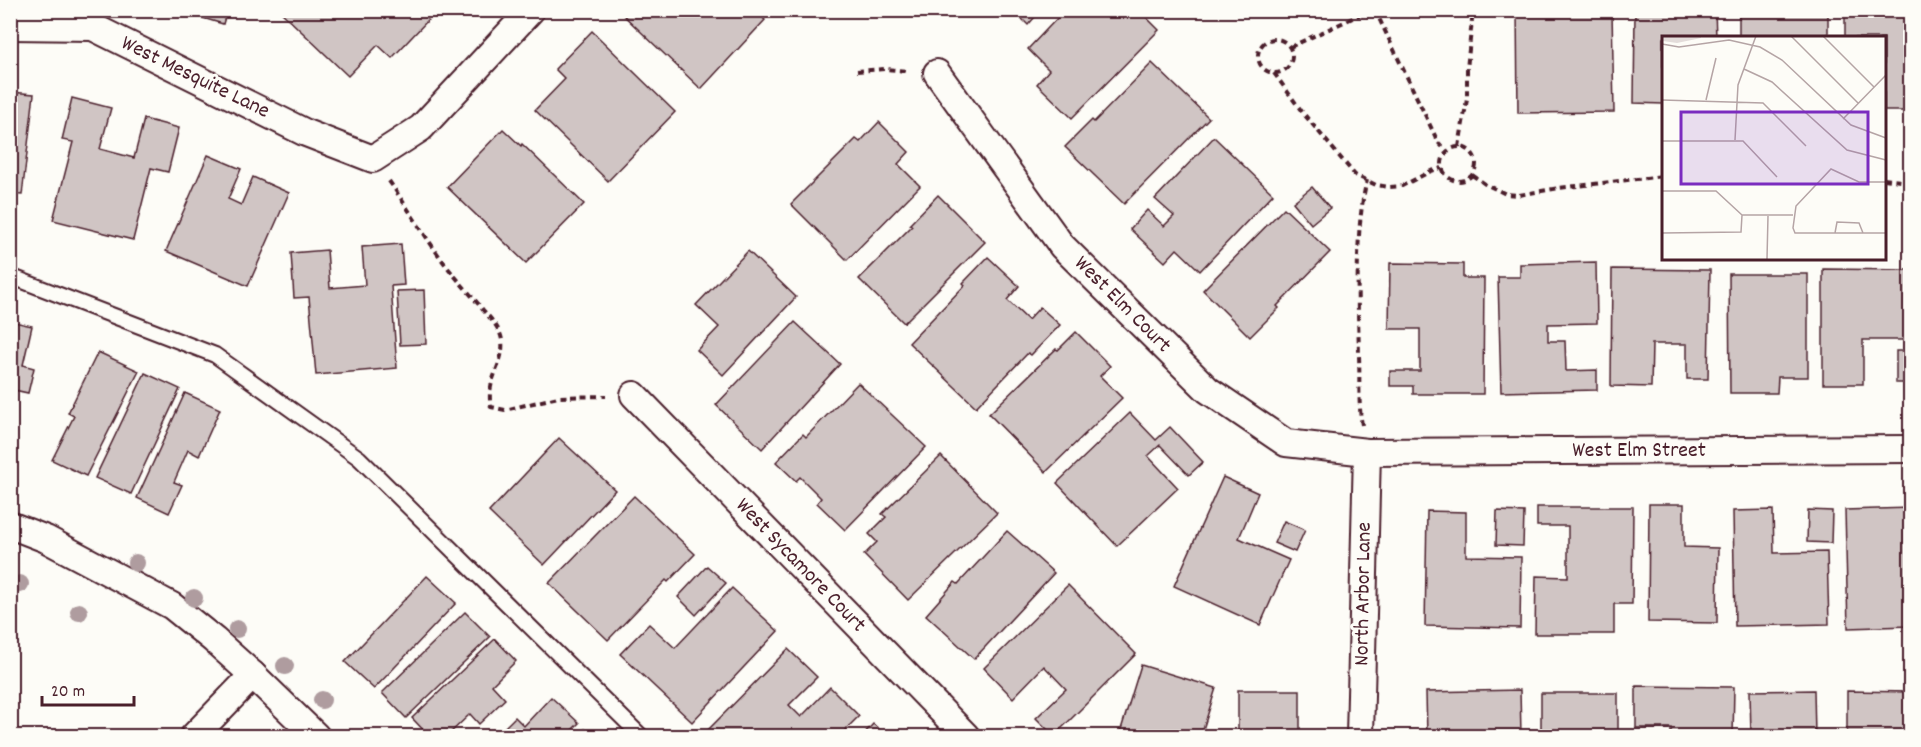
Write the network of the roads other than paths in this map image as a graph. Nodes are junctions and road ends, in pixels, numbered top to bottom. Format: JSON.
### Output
{"nodes":[{"id":1,"x":531,"y":10,"type":"edge"},
{"id":2,"x":10,"y":26,"type":"edge"},
{"id":3,"x":937,"y":73,"type":"road end"},
{"id":4,"x":10,"y":276,"type":"edge"},
{"id":5,"x":634,"y":395,"type":"road end"},
{"id":6,"x":1911,"y":449,"type":"edge"},
{"id":7,"x":1367,"y":453,"type":"junction"},
{"id":8,"x":10,"y":525,"type":"edge"},
{"id":9,"x":253,"y":675,"type":"junction"},
{"id":10,"x":194,"y":736,"type":"edge"},
{"id":11,"x":316,"y":736,"type":"edge"},
{"id":12,"x":641,"y":736,"type":"edge"},
{"id":13,"x":966,"y":736,"type":"edge"},
{"id":14,"x":1360,"y":736,"type":"edge"}],
"edges":[{"from":1,"to":2,"type":"street","name":"West Mesquite Lane"},
{"from":3,"to":7,"type":"street","name":"West Elm Court"},
{"from":4,"to":12,"type":"lane"},
{"from":5,"to":13,"type":"street","name":"West Sycamore Court"},
{"from":6,"to":7,"type":"street","name":"West Elm Street"},
{"from":7,"to":14,"type":"street","name":"North Arbor Lane"},
{"from":8,"to":9,"type":"street"},
{"from":9,"to":10,"type":"street"},
{"from":9,"to":11,"type":"street"}]}
